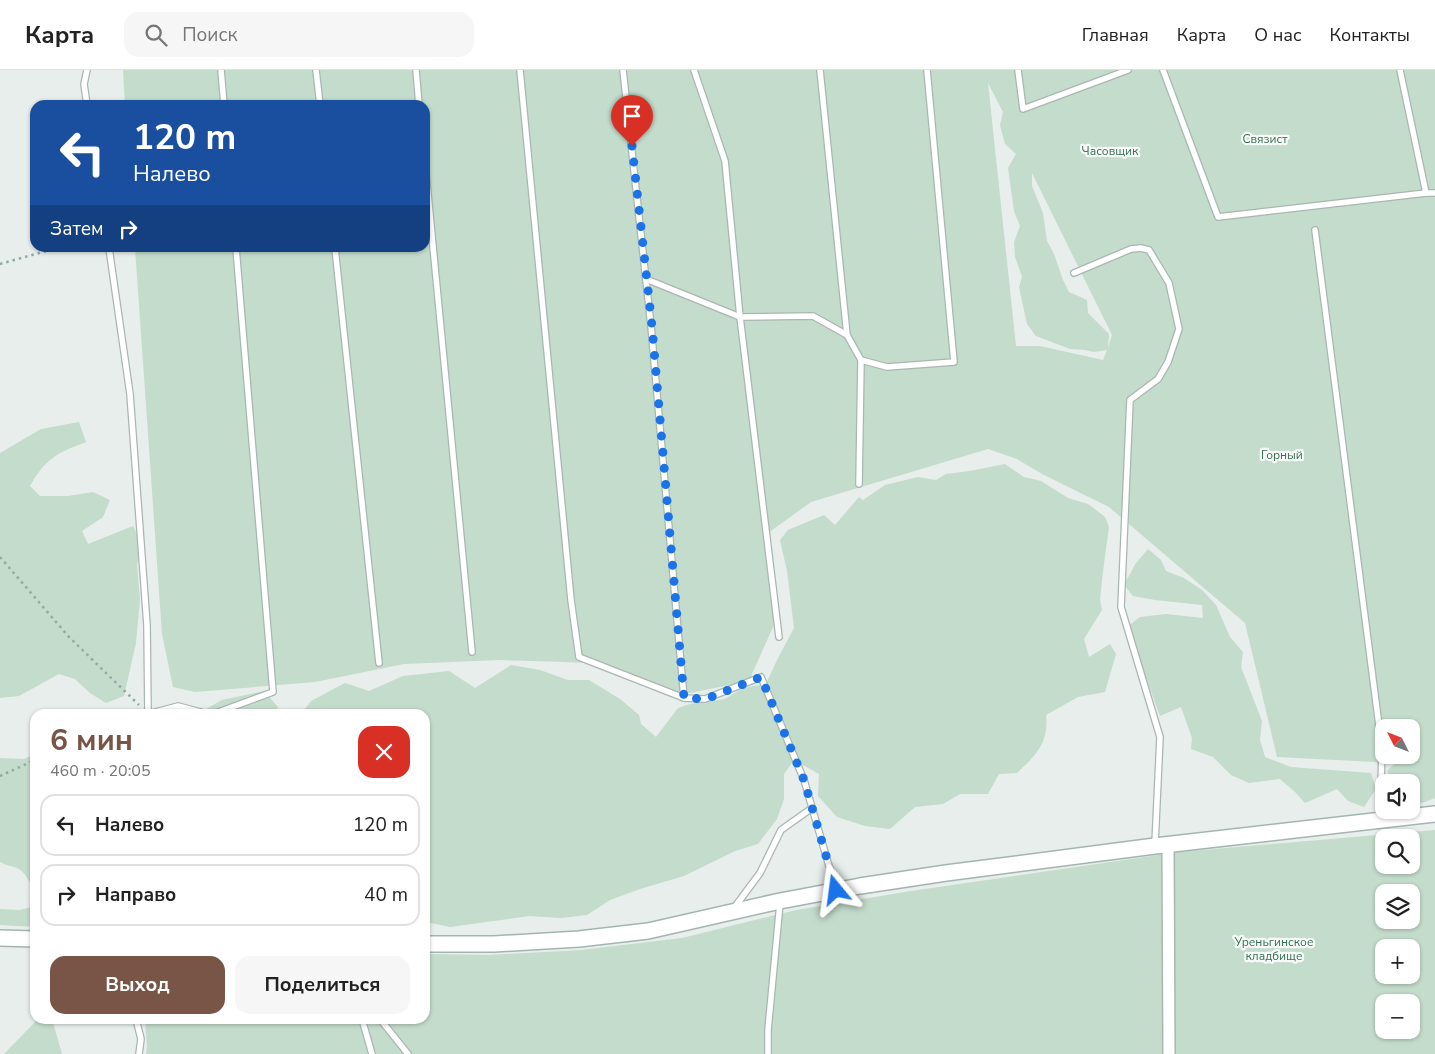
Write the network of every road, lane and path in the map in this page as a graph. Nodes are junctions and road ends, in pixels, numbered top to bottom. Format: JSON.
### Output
{"nodes":[{"id":1,"x":88,"y":70,"type":"edge"},
{"id":2,"x":221,"y":70,"type":"edge"},
{"id":3,"x":316,"y":70,"type":"edge"},
{"id":4,"x":416,"y":70,"type":"edge"},
{"id":5,"x":520,"y":70,"type":"edge"},
{"id":6,"x":623,"y":70,"type":"edge"},
{"id":7,"x":694,"y":70,"type":"edge"},
{"id":8,"x":820,"y":70,"type":"edge"},
{"id":9,"x":926,"y":70,"type":"edge"},
{"id":10,"x":1018,"y":70,"type":"edge"},
{"id":11,"x":1128,"y":70,"type":"edge"},
{"id":12,"x":1163,"y":70,"type":"edge"},
{"id":13,"x":1400,"y":70,"type":"edge"},
{"id":14,"x":86,"y":100,"type":"edge"},
{"id":15,"x":224,"y":100,"type":"edge"},
{"id":16,"x":319,"y":100,"type":"edge"},
{"id":17,"x":419,"y":100,"type":"edge"},
{"id":18,"x":1426,"y":193,"type":"junction"},
{"id":19,"x":1435,"y":193,"type":"edge"},
{"id":20,"x":430,"y":216,"type":"edge"},
{"id":21,"x":1315,"y":230,"type":"dead end"},
{"id":22,"x":43,"y":252,"type":"edge"},
{"id":23,"x":110,"y":252,"type":"edge"},
{"id":24,"x":236,"y":252,"type":"edge"},
{"id":25,"x":335,"y":252,"type":"edge"},
{"id":26,"x":0,"y":264,"type":"edge"},
{"id":27,"x":1074,"y":273,"type":"dead end"},
{"id":28,"x":646,"y":279,"type":"junction"},
{"id":29,"x":740,"y":318,"type":"junction"},
{"id":30,"x":847,"y":335,"type":"junction"},
{"id":31,"x":861,"y":360,"type":"junction"},
{"id":32,"x":859,"y":484,"type":"dead end"},
{"id":33,"x":0,"y":557,"type":"edge"},
{"id":34,"x":779,"y":637,"type":"dead end"},
{"id":35,"x":472,"y":652,"type":"dead end"},
{"id":36,"x":379,"y":663,"type":"dead end"},
{"id":37,"x":684,"y":698,"type":"junction"},
{"id":38,"x":143,"y":709,"type":"edge"},
{"id":39,"x":148,"y":709,"type":"edge"},
{"id":40,"x":167,"y":709,"type":"edge"},
{"id":41,"x":189,"y":709,"type":"edge"},
{"id":42,"x":227,"y":709,"type":"edge"},
{"id":43,"x":30,"y":762,"type":"edge"},
{"id":44,"x":0,"y":776,"type":"edge"},
{"id":45,"x":812,"y":808,"type":"junction"},
{"id":46,"x":1435,"y":814,"type":"edge"},
{"id":47,"x":1380,"y":820,"type":"junction"},
{"id":48,"x":1161,"y":845,"type":"junction"},
{"id":49,"x":836,"y":890,"type":"junction"},
{"id":50,"x":780,"y":901,"type":"junction"},
{"id":51,"x":731,"y":911,"type":"junction"},
{"id":52,"x":0,"y":938,"type":"edge"},
{"id":53,"x":30,"y":939,"type":"edge"},
{"id":54,"x":430,"y":944,"type":"edge"},
{"id":55,"x":137,"y":1024,"type":"edge"},
{"id":56,"x":363,"y":1024,"type":"edge"},
{"id":57,"x":384,"y":1024,"type":"edge"},
{"id":58,"x":139,"y":1054,"type":"edge"},
{"id":59,"x":372,"y":1054,"type":"edge"},
{"id":60,"x":408,"y":1054,"type":"edge"},
{"id":61,"x":768,"y":1054,"type":"edge"},
{"id":62,"x":1169,"y":1054,"type":"edge"}],
"edges":[{"from":1,"to":14,"type":"lane"},
{"from":2,"to":15,"type":"lane"},
{"from":3,"to":16,"type":"lane"},
{"from":4,"to":17,"type":"lane"},
{"from":5,"to":37,"type":"lane"},
{"from":6,"to":28,"type":"lane"},
{"from":7,"to":29,"type":"lane"},
{"from":8,"to":30,"type":"lane"},
{"from":9,"to":31,"type":"lane"},
{"from":10,"to":11,"type":"lane"},
{"from":12,"to":18,"type":"lane"},
{"from":13,"to":18,"type":"lane"},
{"from":18,"to":19,"type":"lane"},
{"from":20,"to":35,"type":"lane"},
{"from":21,"to":47,"type":"lane"},
{"from":22,"to":26,"type":"path"},
{"from":23,"to":39,"type":"lane"},
{"from":24,"to":42,"type":"lane"},
{"from":25,"to":36,"type":"lane"},
{"from":27,"to":48,"type":"lane"},
{"from":28,"to":29,"type":"lane"},
{"from":28,"to":37,"type":"lane"},
{"from":29,"to":30,"type":"lane"},
{"from":29,"to":34,"type":"lane"},
{"from":30,"to":31,"type":"lane"},
{"from":31,"to":32,"type":"lane"},
{"from":33,"to":38,"type":"path"},
{"from":37,"to":45,"type":"lane"},
{"from":40,"to":41,"type":"lane"},
{"from":43,"to":44,"type":"path"},
{"from":45,"to":49,"type":"lane"},
{"from":45,"to":51,"type":"lane"},
{"from":46,"to":47,"type":"main road"},
{"from":47,"to":48,"type":"main road"},
{"from":48,"to":49,"type":"main road"},
{"from":48,"to":62,"type":"street"},
{"from":49,"to":50,"type":"main road"},
{"from":50,"to":51,"type":"main road"},
{"from":50,"to":61,"type":"lane"},
{"from":51,"to":54,"type":"main road"},
{"from":52,"to":53,"type":"main road"},
{"from":55,"to":58,"type":"lane"},
{"from":56,"to":59,"type":"lane"},
{"from":57,"to":60,"type":"lane"}]}
